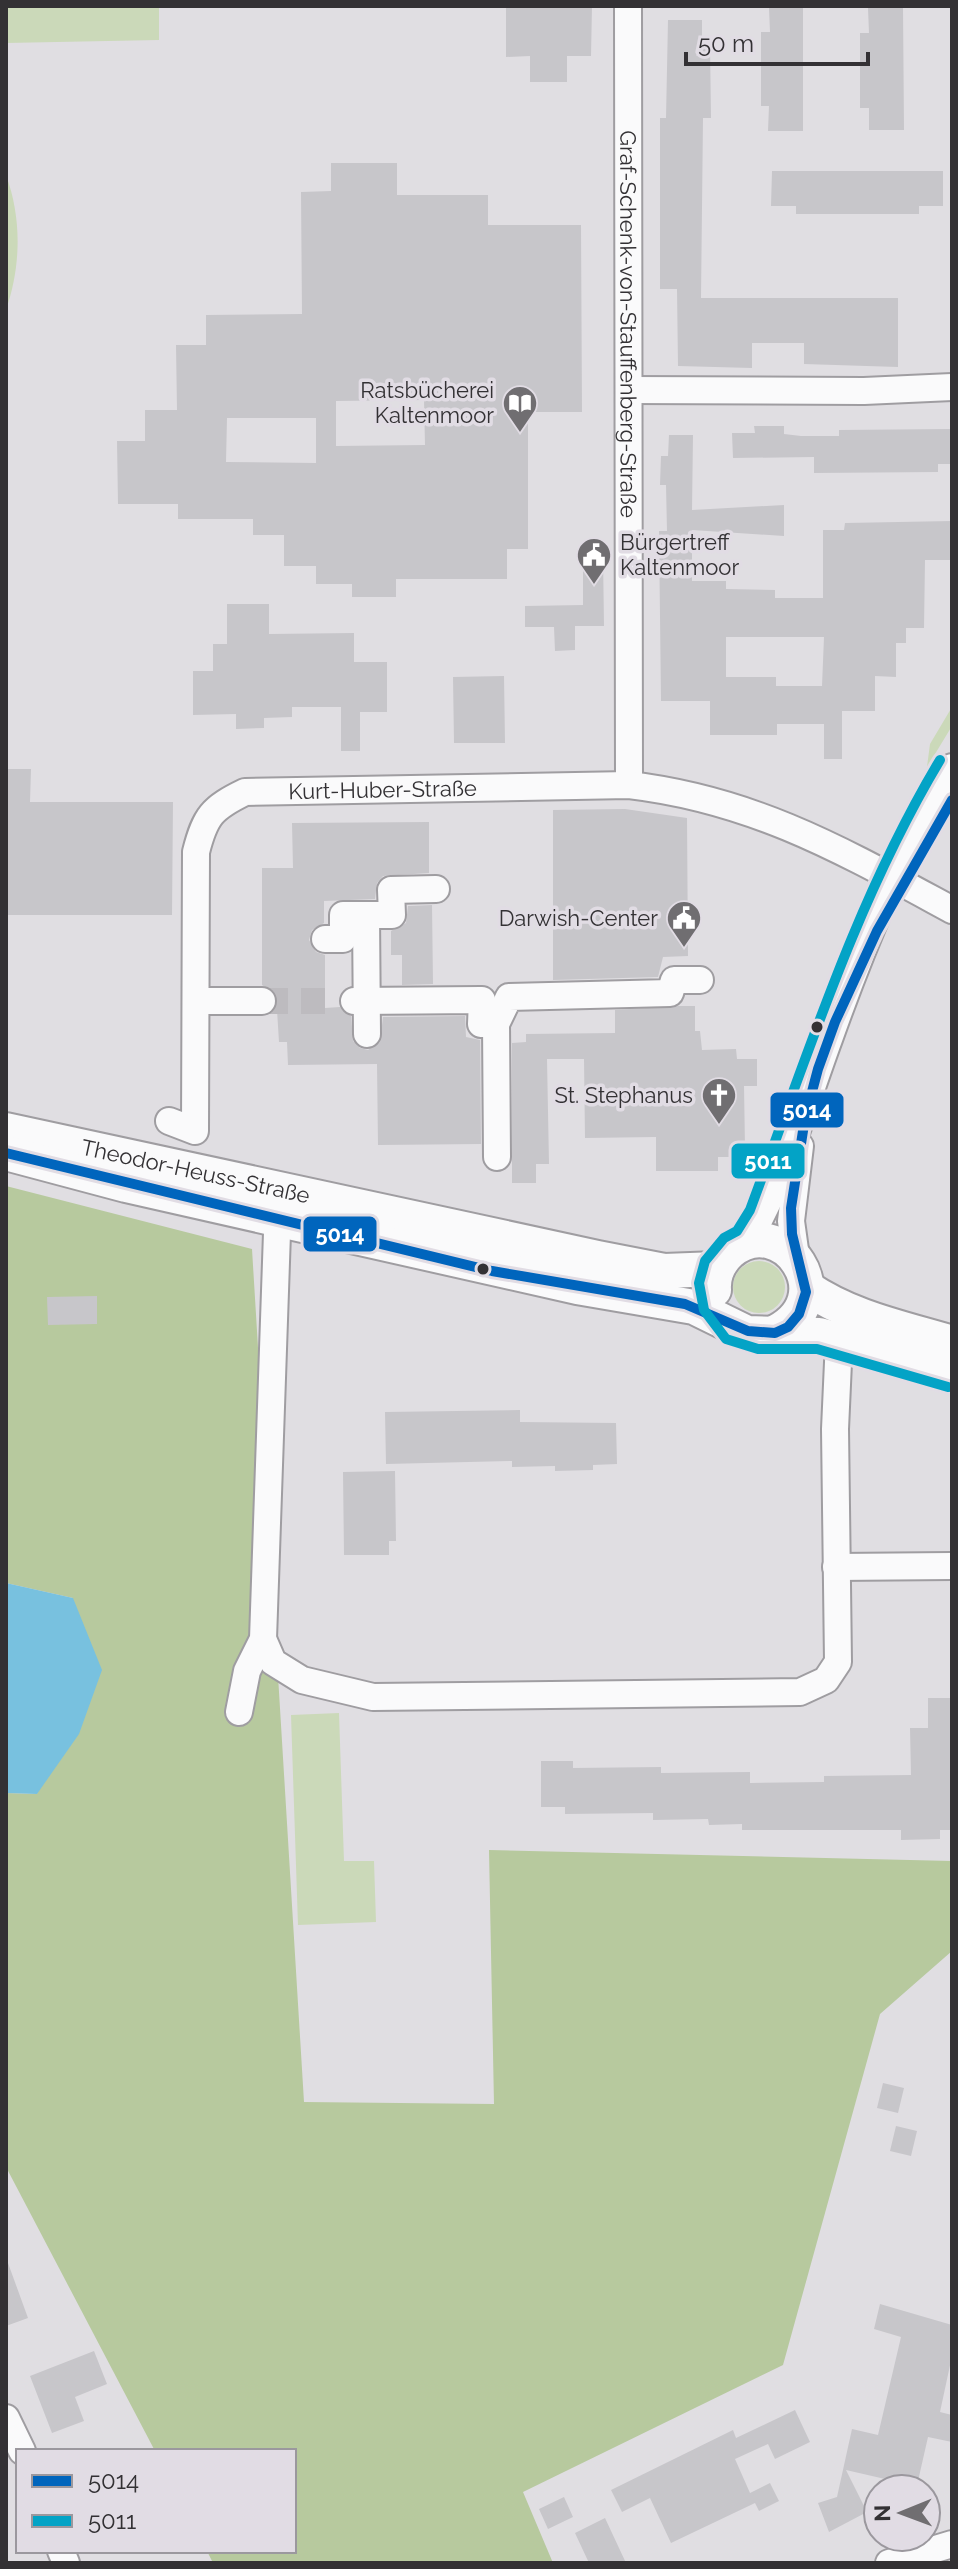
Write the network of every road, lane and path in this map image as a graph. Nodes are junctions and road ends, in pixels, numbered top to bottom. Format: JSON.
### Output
{"nodes":[{"id":1,"x":628,"y":6,"type":"edge"},
{"id":2,"x":952,"y":387,"type":"edge"},
{"id":3,"x":629,"y":390,"type":"junction"},
{"id":4,"x":952,"y":767,"type":"edge"},
{"id":5,"x":629,"y":785,"type":"junction"},
{"id":6,"x":952,"y":800,"type":"edge"},
{"id":7,"x":898,"y":881,"type":"junction"},
{"id":8,"x":436,"y":889,"type":"dead end"},
{"id":9,"x":952,"y":910,"type":"edge"},
{"id":10,"x":366,"y":915,"type":"junction"},
{"id":11,"x":325,"y":939,"type":"dead end"},
{"id":12,"x":700,"y":980,"type":"dead end"},
{"id":13,"x":196,"y":1001,"type":"junction"},
{"id":14,"x":262,"y":1001,"type":"tunnel mouth"},
{"id":15,"x":360,"y":1001,"type":"junction"},
{"id":16,"x":496,"y":1024,"type":"junction"},
{"id":17,"x":367,"y":1034,"type":"dead end"},
{"id":18,"x":803,"y":1115,"type":"junction"},
{"id":19,"x":169,"y":1121,"type":"dead end"},
{"id":20,"x":6,"y":1130,"type":"edge"},
{"id":21,"x":6,"y":1153,"type":"edge"},
{"id":22,"x":497,"y":1157,"type":"dead end"},
{"id":23,"x":278,"y":1204,"type":"junction"},
{"id":24,"x":747,"y":1242,"type":"junction"},
{"id":25,"x":717,"y":1269,"type":"junction"},
{"id":26,"x":802,"y":1272,"type":"junction"},
{"id":27,"x":725,"y":1319,"type":"junction"},
{"id":28,"x":772,"y":1334,"type":"junction"},
{"id":29,"x":839,"y":1340,"type":"junction"},
{"id":30,"x":952,"y":1343,"type":"edge"},
{"id":31,"x":952,"y":1374,"type":"edge"},
{"id":32,"x":952,"y":1566,"type":"edge"},
{"id":33,"x":836,"y":1567,"type":"junction"},
{"id":34,"x":263,"y":1639,"type":"junction"},
{"id":35,"x":239,"y":1712,"type":"dead end"},
{"id":36,"x":6,"y":2418,"type":"edge"},
{"id":37,"x":21,"y":2449,"type":"edge"},
{"id":38,"x":952,"y":2544,"type":"edge"},
{"id":39,"x":889,"y":2563,"type":"edge"}],
"edges":[{"from":1,"to":3,"type":"street","name":"Graf-Schenk-von-Stauffenberg-Straße"},
{"from":2,"to":3,"type":"street"},
{"from":3,"to":5,"type":"street","name":"Graf-Schenk-von-Stauffenberg-Straße"},
{"from":4,"to":7,"type":"street"},
{"from":5,"to":7,"type":"street","name":"Kurt-Huber-Straße"},
{"from":5,"to":13,"type":"street","name":"Kurt-Huber-Straße"},
{"from":6,"to":7,"type":"street"},
{"from":7,"to":9,"type":"street","name":"Kurt-Huber-Straße"},
{"from":7,"to":18,"type":"street"},
{"from":8,"to":10,"type":"street"},
{"from":10,"to":11,"type":"street"},
{"from":10,"to":15,"type":"street"},
{"from":12,"to":16,"type":"street"},
{"from":13,"to":14,"type":"street"},
{"from":13,"to":19,"type":"street","name":"Kurt-Huber-Straße"},
{"from":15,"to":16,"type":"street"},
{"from":15,"to":17,"type":"street"},
{"from":16,"to":22,"type":"street"},
{"from":18,"to":24,"type":"street"},
{"from":18,"to":26,"type":"street"},
{"from":20,"to":23,"type":"main road","name":"Theodor-Heuss-Straße"},
{"from":21,"to":23,"type":"main road","name":"Theodor-Heuss-Straße"},
{"from":23,"to":25,"type":"main road","name":"Theodor-Heuss-Straße"},
{"from":23,"to":27,"type":"main road","name":"Theodor-Heuss-Straße"},
{"from":23,"to":34,"type":"street"},
{"from":24,"to":25,"type":"main road"},
{"from":24,"to":26,"type":"main road"},
{"from":25,"to":27,"type":"main road"},
{"from":26,"to":28,"type":"main road"},
{"from":26,"to":30,"type":"main road"},
{"from":27,"to":28,"type":"main road","name":"Theodor-Heuss-Straße"},
{"from":28,"to":29,"type":"main road","name":"Theodor-Heuss-Straße"},
{"from":29,"to":31,"type":"main road","name":"Theodor-Heuss-Straße"},
{"from":29,"to":33,"type":"street"},
{"from":32,"to":33,"type":"street"},
{"from":33,"to":34,"type":"street"},
{"from":34,"to":35,"type":"street"},
{"from":36,"to":37,"type":"street"},
{"from":38,"to":39,"type":"street"}]}
